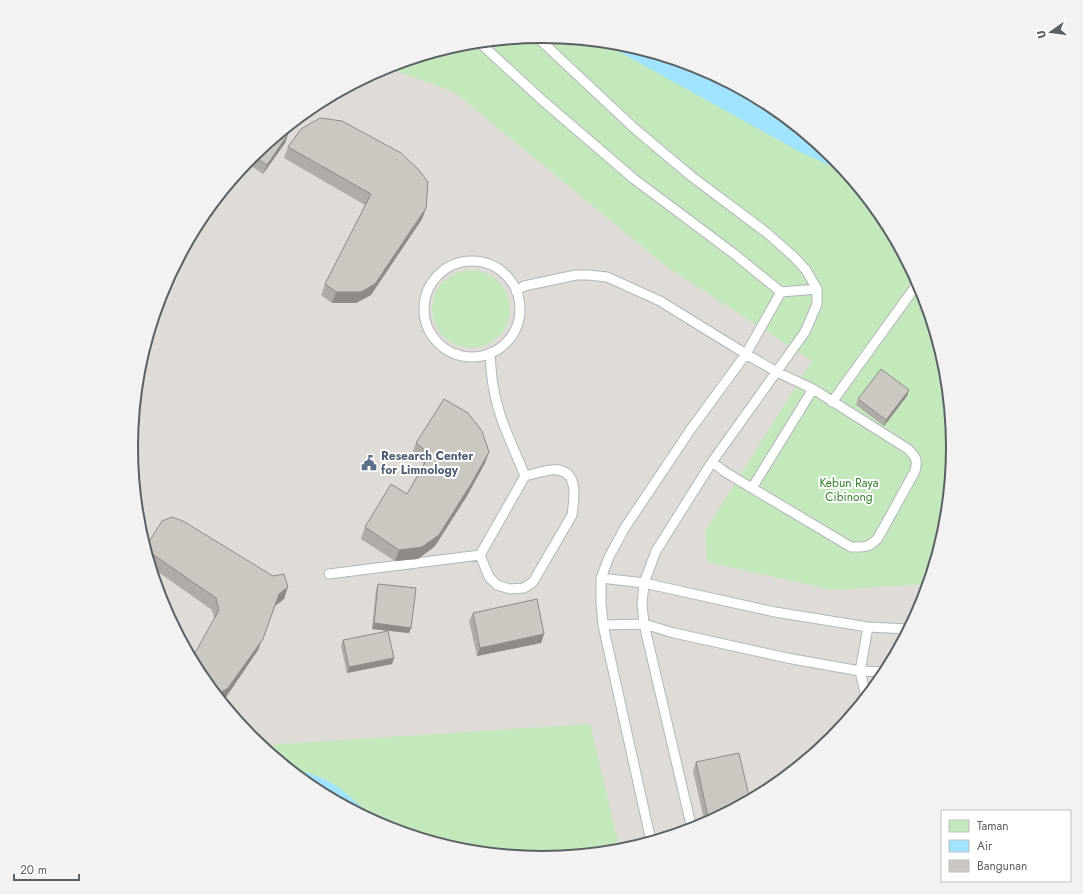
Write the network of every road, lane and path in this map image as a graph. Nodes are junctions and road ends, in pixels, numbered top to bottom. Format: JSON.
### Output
{"nodes":[{"id":1,"x":544,"y":43,"type":"edge"},
{"id":2,"x":484,"y":47,"type":"edge"},
{"id":3,"x":817,"y":289,"type":"junction"},
{"id":4,"x":914,"y":289,"type":"edge"},
{"id":5,"x":516,"y":291,"type":"junction"},
{"id":6,"x":781,"y":292,"type":"junction"},
{"id":7,"x":490,"y":353,"type":"junction"},
{"id":8,"x":746,"y":354,"type":"junction"},
{"id":9,"x":777,"y":372,"type":"junction"},
{"id":10,"x":813,"y":389,"type":"junction"},
{"id":11,"x":832,"y":402,"type":"junction"},
{"id":12,"x":712,"y":462,"type":"junction"},
{"id":13,"x":525,"y":476,"type":"junction"},
{"id":14,"x":752,"y":488,"type":"junction"},
{"id":15,"x":480,"y":555,"type":"junction"},
{"id":16,"x":330,"y":574,"type":"dead end"},
{"id":17,"x":602,"y":578,"type":"junction"},
{"id":18,"x":644,"y":583,"type":"junction"},
{"id":19,"x":644,"y":624,"type":"junction"},
{"id":20,"x":603,"y":625,"type":"junction"},
{"id":21,"x":868,"y":627,"type":"junction"},
{"id":22,"x":902,"y":629,"type":"edge"},
{"id":23,"x":860,"y":670,"type":"junction"},
{"id":24,"x":877,"y":671,"type":"edge"},
{"id":25,"x":864,"y":690,"type":"edge"},
{"id":26,"x":690,"y":822,"type":"edge"},
{"id":27,"x":650,"y":836,"type":"edge"}],
"edges":[{"from":1,"to":3,"type":"lane"},
{"from":2,"to":6,"type":"lane"},
{"from":3,"to":6,"type":"lane"},
{"from":3,"to":9,"type":"lane"},
{"from":4,"to":11,"type":"lane"},
{"from":5,"to":7,"type":"lane"},
{"from":5,"to":7,"type":"lane"},
{"from":5,"to":8,"type":"lane"},
{"from":6,"to":8,"type":"lane"},
{"from":7,"to":13,"type":"lane"},
{"from":8,"to":9,"type":"lane"},
{"from":8,"to":17,"type":"lane"},
{"from":9,"to":10,"type":"lane"},
{"from":9,"to":12,"type":"lane"},
{"from":10,"to":11,"type":"lane"},
{"from":10,"to":14,"type":"lane"},
{"from":11,"to":14,"type":"lane"},
{"from":12,"to":14,"type":"lane"},
{"from":12,"to":18,"type":"lane"},
{"from":13,"to":15,"type":"lane"},
{"from":13,"to":15,"type":"lane"},
{"from":15,"to":16,"type":"lane"},
{"from":17,"to":18,"type":"lane"},
{"from":17,"to":20,"type":"lane"},
{"from":18,"to":19,"type":"lane"},
{"from":18,"to":21,"type":"lane"},
{"from":19,"to":20,"type":"lane"},
{"from":19,"to":23,"type":"lane"},
{"from":19,"to":26,"type":"lane"},
{"from":20,"to":27,"type":"lane"},
{"from":21,"to":22,"type":"lane"},
{"from":21,"to":23,"type":"lane"},
{"from":23,"to":24,"type":"lane"},
{"from":23,"to":25,"type":"lane"}]}
